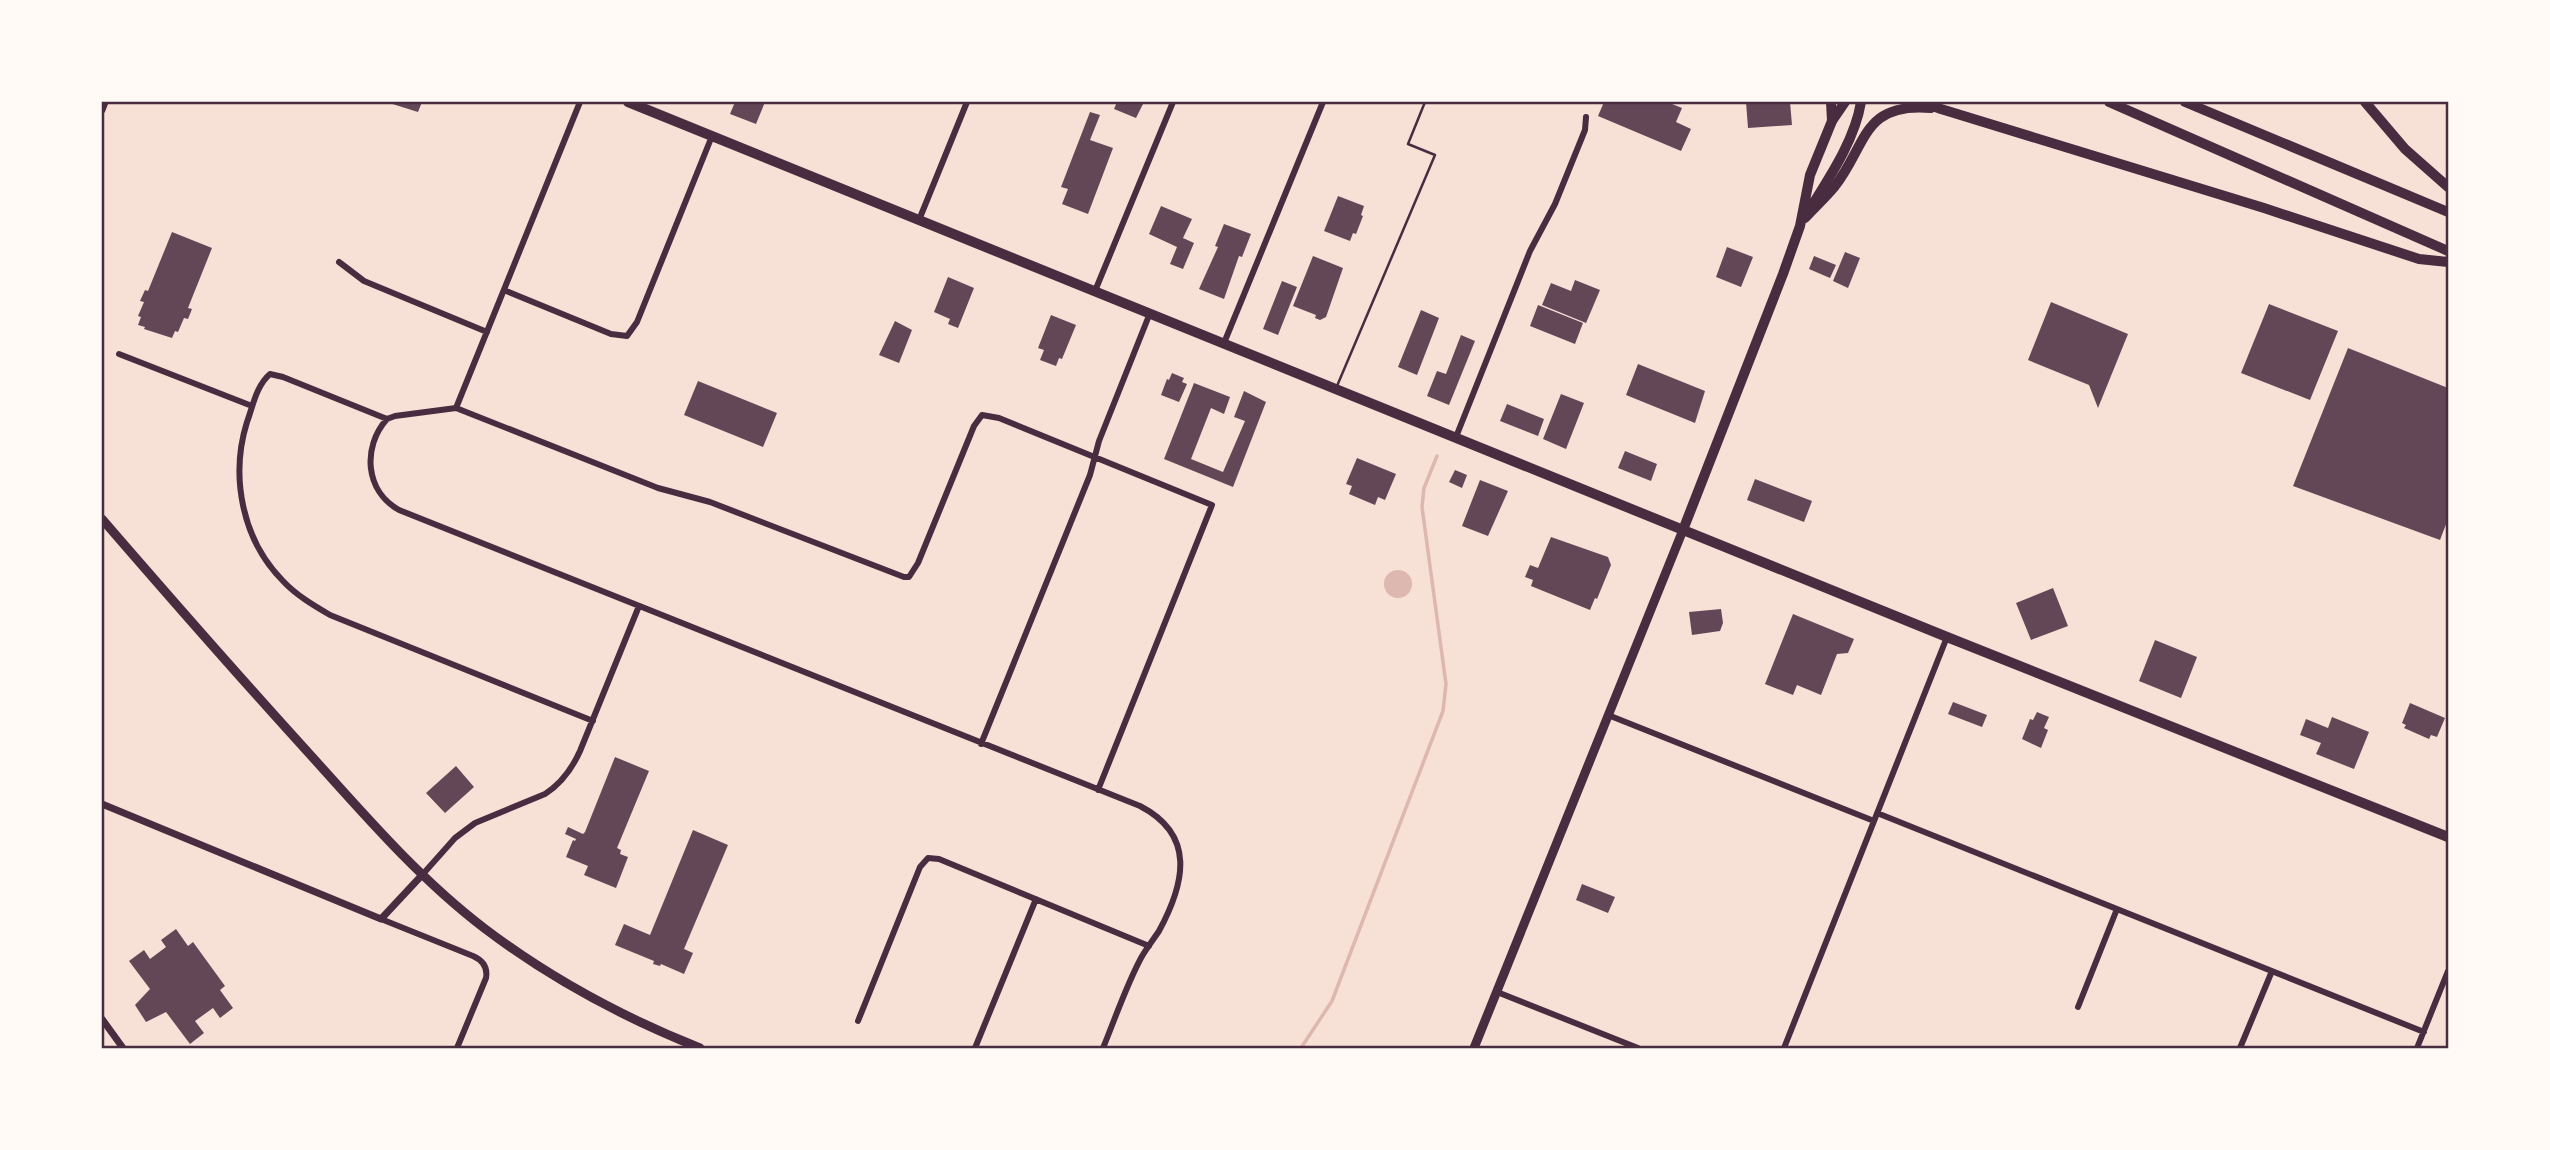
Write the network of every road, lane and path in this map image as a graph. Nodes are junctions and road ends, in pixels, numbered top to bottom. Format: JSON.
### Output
{"nodes":[{"id":1,"x":105,"y":102,"type":"edge"},
{"id":2,"x":580,"y":102,"type":"edge"},
{"id":3,"x":628,"y":102,"type":"edge"},
{"id":4,"x":967,"y":102,"type":"edge"},
{"id":5,"x":1173,"y":102,"type":"edge"},
{"id":6,"x":1323,"y":102,"type":"edge"},
{"id":7,"x":1425,"y":102,"type":"edge"},
{"id":8,"x":1831,"y":102,"type":"edge"},
{"id":9,"x":1844,"y":102,"type":"edge"},
{"id":10,"x":1861,"y":102,"type":"edge"},
{"id":11,"x":1922,"y":102,"type":"edge"},
{"id":12,"x":2109,"y":102,"type":"edge"},
{"id":13,"x":2185,"y":102,"type":"edge"},
{"id":14,"x":2365,"y":102,"type":"edge"},
{"id":15,"x":1941,"y":109,"type":"junction"},
{"id":16,"x":102,"y":110,"type":"edge"},
{"id":17,"x":1586,"y":117,"type":"dead end"},
{"id":18,"x":1832,"y":121,"type":"junction"},
{"id":19,"x":712,"y":136,"type":"junction"},
{"id":20,"x":2448,"y":187,"type":"edge"},
{"id":21,"x":2448,"y":212,"type":"edge"},
{"id":22,"x":919,"y":219,"type":"junction"},
{"id":23,"x":1803,"y":222,"type":"junction"},
{"id":24,"x":2448,"y":251,"type":"edge"},
{"id":25,"x":339,"y":262,"type":"dead end"},
{"id":26,"x":2448,"y":262,"type":"edge"},
{"id":27,"x":504,"y":290,"type":"junction"},
{"id":28,"x":1095,"y":291,"type":"junction"},
{"id":29,"x":1150,"y":313,"type":"junction"},
{"id":30,"x":487,"y":331,"type":"junction"},
{"id":31,"x":1224,"y":343,"type":"junction"},
{"id":32,"x":119,"y":354,"type":"dead end"},
{"id":33,"x":1336,"y":389,"type":"junction"},
{"id":34,"x":252,"y":406,"type":"junction"},
{"id":35,"x":456,"y":408,"type":"junction"},
{"id":36,"x":387,"y":419,"type":"junction"},
{"id":37,"x":1456,"y":437,"type":"junction"},
{"id":38,"x":1095,"y":457,"type":"junction"},
{"id":39,"x":102,"y":519,"type":"edge"},
{"id":40,"x":1683,"y":530,"type":"junction"},
{"id":41,"x":639,"y":606,"type":"junction"},
{"id":42,"x":1947,"y":637,"type":"junction"},
{"id":43,"x":1608,"y":715,"type":"junction"},
{"id":44,"x":593,"y":721,"type":"junction"},
{"id":45,"x":981,"y":744,"type":"junction"},
{"id":46,"x":1098,"y":790,"type":"junction"},
{"id":47,"x":102,"y":804,"type":"edge"},
{"id":48,"x":1877,"y":813,"type":"junction"},
{"id":49,"x":1874,"y":821,"type":"junction"},
{"id":50,"x":2448,"y":837,"type":"edge"},
{"id":51,"x":423,"y":874,"type":"junction"},
{"id":52,"x":1036,"y":899,"type":"junction"},
{"id":53,"x":2117,"y":909,"type":"junction"},
{"id":54,"x":381,"y":919,"type":"junction"},
{"id":55,"x":1149,"y":946,"type":"junction"},
{"id":56,"x":2272,"y":971,"type":"junction"},
{"id":57,"x":2448,"y":971,"type":"edge"},
{"id":58,"x":1497,"y":992,"type":"junction"},
{"id":59,"x":2078,"y":1007,"type":"dead end"},
{"id":60,"x":103,"y":1021,"type":"edge"},
{"id":61,"x":858,"y":1021,"type":"dead end"},
{"id":62,"x":102,"y":1032,"type":"edge"},
{"id":63,"x":2424,"y":1032,"type":"junction"},
{"id":64,"x":123,"y":1048,"type":"edge"},
{"id":65,"x":457,"y":1048,"type":"edge"},
{"id":66,"x":700,"y":1048,"type":"edge"},
{"id":67,"x":975,"y":1048,"type":"edge"},
{"id":68,"x":1103,"y":1048,"type":"edge"},
{"id":69,"x":1474,"y":1048,"type":"edge"},
{"id":70,"x":1638,"y":1048,"type":"edge"},
{"id":71,"x":1784,"y":1048,"type":"edge"},
{"id":72,"x":2240,"y":1048,"type":"edge"},
{"id":73,"x":2417,"y":1048,"type":"edge"}],
"edges":[{"from":1,"to":16,"type":"street"},
{"from":2,"to":27,"type":"street"},
{"from":3,"to":19,"type":"main road"},
{"from":4,"to":22,"type":"street"},
{"from":5,"to":28,"type":"street"},
{"from":6,"to":31,"type":"street"},
{"from":7,"to":33,"type":"lane"},
{"from":8,"to":18,"type":"highway"},
{"from":9,"to":18,"type":"main road"},
{"from":10,"to":23,"type":"main road"},
{"from":11,"to":15,"type":"highway"},
{"from":12,"to":24,"type":"highway"},
{"from":13,"to":21,"type":"highway"},
{"from":14,"to":20,"type":"highway"},
{"from":15,"to":23,"type":"highway"},
{"from":15,"to":26,"type":"highway"},
{"from":17,"to":37,"type":"street"},
{"from":18,"to":23,"type":"main road"},
{"from":19,"to":22,"type":"main road"},
{"from":19,"to":27,"type":"street"},
{"from":22,"to":28,"type":"main road"},
{"from":23,"to":40,"type":"main road"},
{"from":25,"to":30,"type":"street"},
{"from":27,"to":30,"type":"street"},
{"from":28,"to":29,"type":"main road"},
{"from":29,"to":31,"type":"main road"},
{"from":29,"to":38,"type":"street"},
{"from":30,"to":35,"type":"street"},
{"from":31,"to":33,"type":"main road"},
{"from":32,"to":34,"type":"street"},
{"from":33,"to":37,"type":"main road"},
{"from":34,"to":36,"type":"street"},
{"from":34,"to":44,"type":"street"},
{"from":35,"to":36,"type":"street"},
{"from":35,"to":38,"type":"street"},
{"from":36,"to":41,"type":"street"},
{"from":37,"to":40,"type":"main road"},
{"from":38,"to":45,"type":"street"},
{"from":38,"to":46,"type":"street"},
{"from":39,"to":51,"type":"main road"},
{"from":40,"to":42,"type":"main road"},
{"from":40,"to":43,"type":"main road"},
{"from":41,"to":44,"type":"street"},
{"from":41,"to":45,"type":"street"},
{"from":42,"to":48,"type":"street"},
{"from":42,"to":50,"type":"main road"},
{"from":43,"to":49,"type":"street"},
{"from":43,"to":58,"type":"main road"},
{"from":44,"to":51,"type":"street"},
{"from":45,"to":46,"type":"street"},
{"from":46,"to":55,"type":"street"},
{"from":47,"to":54,"type":"street"},
{"from":48,"to":49,"type":"street"},
{"from":48,"to":53,"type":"street"},
{"from":49,"to":71,"type":"street"},
{"from":51,"to":54,"type":"street"},
{"from":51,"to":66,"type":"main road"},
{"from":52,"to":55,"type":"street"},
{"from":52,"to":61,"type":"street"},
{"from":52,"to":67,"type":"street"},
{"from":53,"to":56,"type":"street"},
{"from":53,"to":59,"type":"street"},
{"from":54,"to":65,"type":"street"},
{"from":55,"to":68,"type":"street"},
{"from":56,"to":63,"type":"street"},
{"from":56,"to":72,"type":"street"},
{"from":57,"to":63,"type":"street"},
{"from":58,"to":69,"type":"main road"},
{"from":58,"to":70,"type":"street"},
{"from":60,"to":62,"type":"street"},
{"from":60,"to":64,"type":"street"},
{"from":63,"to":73,"type":"street"}]}
